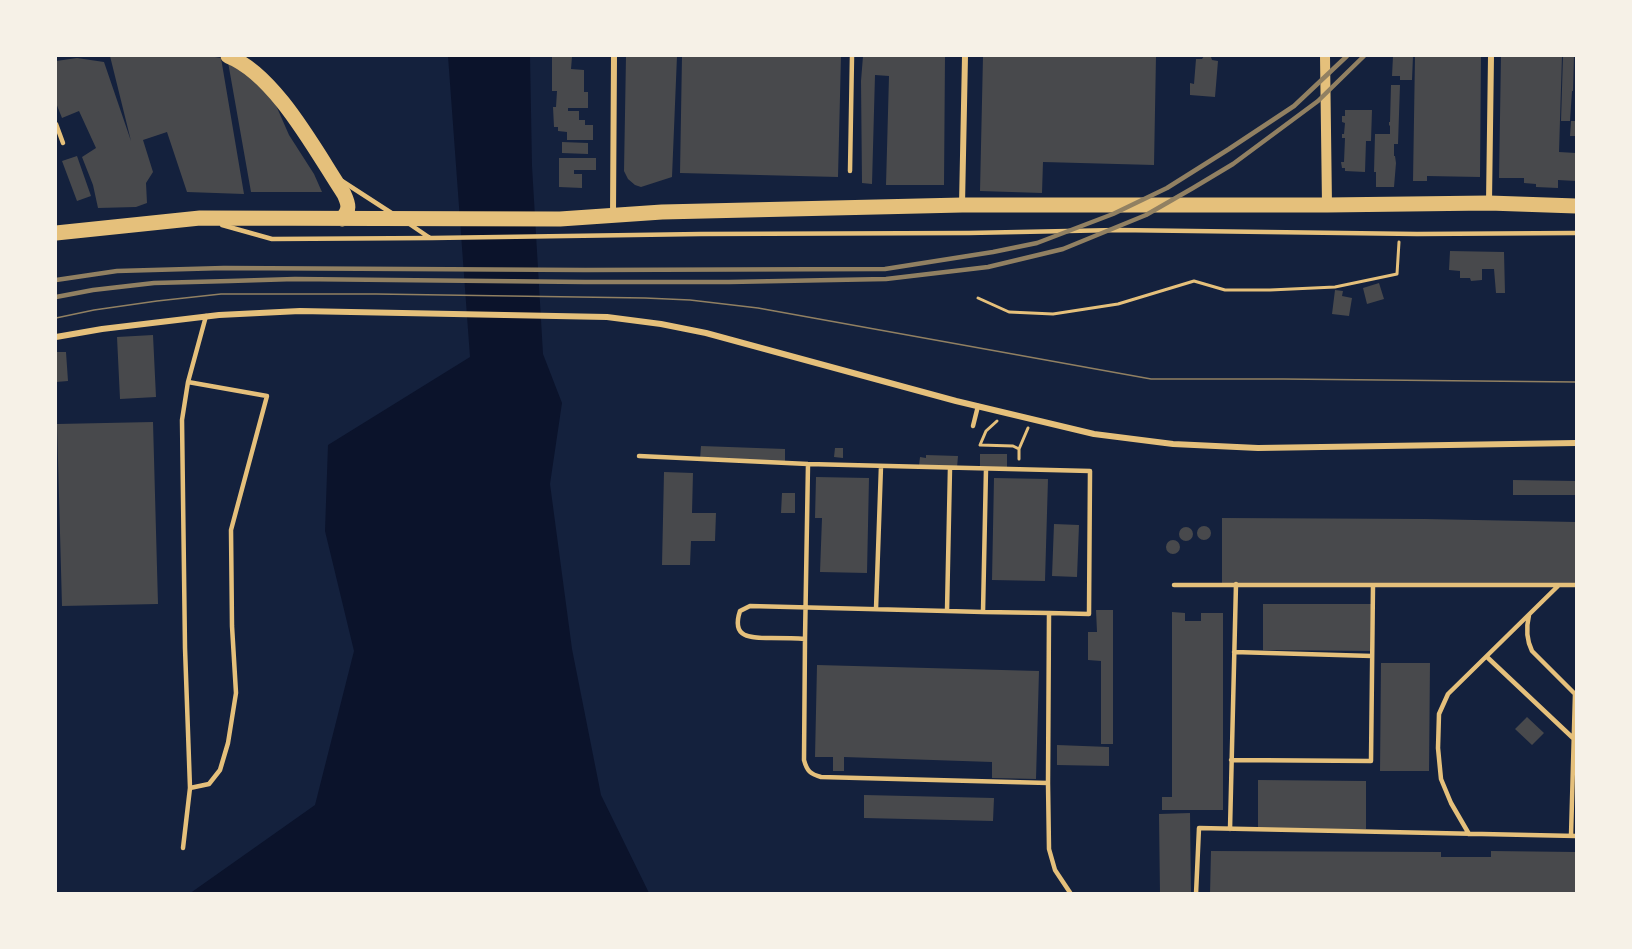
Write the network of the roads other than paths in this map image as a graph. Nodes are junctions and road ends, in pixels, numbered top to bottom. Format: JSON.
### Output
{"nodes":[{"id":1,"x":228,"y":56,"type":"edge"},
{"id":2,"x":614,"y":56,"type":"edge"},
{"id":3,"x":852,"y":56,"type":"edge"},
{"id":4,"x":965,"y":56,"type":"edge"},
{"id":5,"x":1324,"y":56,"type":"edge"},
{"id":6,"x":1491,"y":56,"type":"edge"},
{"id":7,"x":56,"y":124,"type":"edge"},
{"id":8,"x":63,"y":142,"type":"dead end"},
{"id":9,"x":329,"y":170,"type":"junction"},
{"id":10,"x":850,"y":171,"type":"dead end"},
{"id":11,"x":1489,"y":203,"type":"junction"},
{"id":12,"x":962,"y":205,"type":"junction"},
{"id":13,"x":1327,"y":205,"type":"junction"},
{"id":14,"x":1576,"y":206,"type":"edge"},
{"id":15,"x":613,"y":215,"type":"junction"},
{"id":16,"x":200,"y":218,"type":"junction"},
{"id":17,"x":342,"y":219,"type":"junction"},
{"id":18,"x":403,"y":220,"type":"junction"},
{"id":19,"x":1576,"y":233,"type":"edge"},
{"id":20,"x":56,"y":234,"type":"edge"},
{"id":21,"x":431,"y":238,"type":"junction"},
{"id":22,"x":206,"y":316,"type":"junction"},
{"id":23,"x":56,"y":337,"type":"edge"},
{"id":24,"x":188,"y":382,"type":"junction"},
{"id":25,"x":978,"y":406,"type":"junction"},
{"id":26,"x":973,"y":426,"type":"dead end"},
{"id":27,"x":1576,"y":443,"type":"edge"},
{"id":28,"x":639,"y":456,"type":"dead end"},
{"id":29,"x":808,"y":464,"type":"junction"},
{"id":30,"x":881,"y":466,"type":"junction"},
{"id":31,"x":950,"y":468,"type":"junction"},
{"id":32,"x":986,"y":469,"type":"junction"},
{"id":33,"x":1236,"y":584,"type":"junction"},
{"id":34,"x":1174,"y":585,"type":"dead end"},
{"id":35,"x":1373,"y":585,"type":"junction"},
{"id":36,"x":1559,"y":585,"type":"junction"},
{"id":37,"x":1576,"y":585,"type":"edge"},
{"id":38,"x":805,"y":607,"type":"junction"},
{"id":39,"x":876,"y":609,"type":"junction"},
{"id":40,"x":947,"y":611,"type":"junction"},
{"id":41,"x":983,"y":612,"type":"junction"},
{"id":42,"x":1049,"y":614,"type":"junction"},
{"id":43,"x":1529,"y":615,"type":"junction"},
{"id":44,"x":805,"y":639,"type":"junction"},
{"id":45,"x":1234,"y":652,"type":"junction"},
{"id":46,"x":1372,"y":656,"type":"junction"},
{"id":47,"x":1487,"y":657,"type":"junction"},
{"id":48,"x":1574,"y":739,"type":"junction"},
{"id":49,"x":1231,"y":759,"type":"junction"},
{"id":50,"x":1048,"y":783,"type":"junction"},
{"id":51,"x":190,"y":788,"type":"junction"},
{"id":52,"x":1230,"y":829,"type":"junction"},
{"id":53,"x":1469,"y":834,"type":"junction"},
{"id":54,"x":1574,"y":836,"type":"edge"},
{"id":55,"x":183,"y":848,"type":"dead end"},
{"id":56,"x":1071,"y":894,"type":"edge"},
{"id":57,"x":1196,"y":894,"type":"edge"}],
"edges":[{"from":1,"to":9,"type":"highway"},
{"from":2,"to":15,"type":"street"},
{"from":3,"to":10,"type":"lane"},
{"from":4,"to":12,"type":"street"},
{"from":5,"to":13,"type":"street"},
{"from":6,"to":11,"type":"street"},
{"from":7,"to":8,"type":"lane"},
{"from":9,"to":17,"type":"highway"},
{"from":9,"to":18,"type":"lane"},
{"from":11,"to":13,"type":"highway"},
{"from":11,"to":14,"type":"highway"},
{"from":12,"to":13,"type":"highway"},
{"from":12,"to":15,"type":"highway"},
{"from":15,"to":18,"type":"highway"},
{"from":16,"to":17,"type":"highway"},
{"from":16,"to":20,"type":"highway"},
{"from":16,"to":21,"type":"lane"},
{"from":17,"to":18,"type":"highway"},
{"from":18,"to":21,"type":"lane"},
{"from":19,"to":21,"type":"lane"},
{"from":22,"to":23,"type":"street"},
{"from":22,"to":24,"type":"lane"},
{"from":22,"to":25,"type":"street"},
{"from":24,"to":51,"type":"lane"},
{"from":24,"to":51,"type":"lane"},
{"from":25,"to":26,"type":"lane"},
{"from":25,"to":27,"type":"street"},
{"from":28,"to":29,"type":"lane"},
{"from":29,"to":30,"type":"lane"},
{"from":29,"to":38,"type":"lane"},
{"from":30,"to":31,"type":"lane"},
{"from":30,"to":39,"type":"lane"},
{"from":31,"to":32,"type":"lane"},
{"from":31,"to":40,"type":"lane"},
{"from":32,"to":41,"type":"lane"},
{"from":32,"to":42,"type":"lane"},
{"from":33,"to":34,"type":"lane"},
{"from":33,"to":35,"type":"lane"},
{"from":33,"to":45,"type":"lane"},
{"from":35,"to":36,"type":"lane"},
{"from":35,"to":46,"type":"lane"},
{"from":36,"to":37,"type":"lane"},
{"from":36,"to":43,"type":"lane"},
{"from":38,"to":39,"type":"lane"},
{"from":38,"to":44,"type":"lane"},
{"from":38,"to":44,"type":"lane"},
{"from":39,"to":40,"type":"lane"},
{"from":40,"to":41,"type":"lane"},
{"from":41,"to":42,"type":"lane"},
{"from":42,"to":50,"type":"lane"},
{"from":43,"to":47,"type":"lane"},
{"from":43,"to":48,"type":"lane"},
{"from":44,"to":50,"type":"lane"},
{"from":45,"to":46,"type":"lane"},
{"from":45,"to":49,"type":"lane"},
{"from":46,"to":49,"type":"lane"},
{"from":47,"to":48,"type":"lane"},
{"from":47,"to":53,"type":"lane"},
{"from":48,"to":54,"type":"lane"},
{"from":49,"to":52,"type":"lane"},
{"from":50,"to":56,"type":"lane"},
{"from":51,"to":55,"type":"lane"},
{"from":52,"to":53,"type":"lane"},
{"from":52,"to":57,"type":"lane"},
{"from":53,"to":54,"type":"lane"}]}
